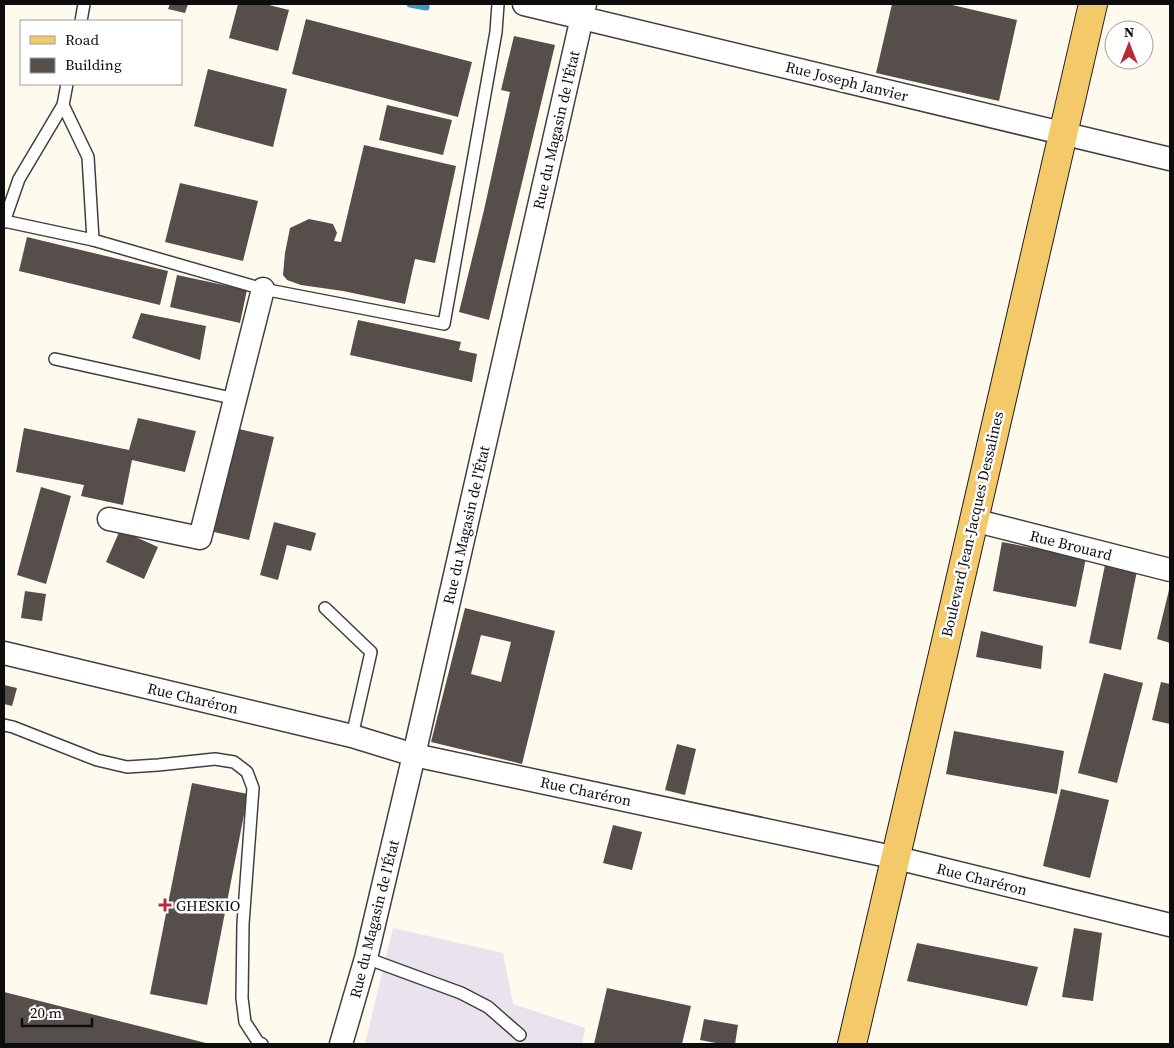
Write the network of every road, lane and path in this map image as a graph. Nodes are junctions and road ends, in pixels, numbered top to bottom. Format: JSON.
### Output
{"nodes":[{"id":1,"x":84,"y":4,"type":"edge"},
{"id":2,"x":498,"y":4,"type":"edge"},
{"id":3,"x":524,"y":4,"type":"edge"},
{"id":4,"x":1093,"y":4,"type":"edge"},
{"id":5,"x":583,"y":11,"type":"edge"},
{"id":6,"x":80,"y":20,"type":"edge"},
{"id":7,"x":67,"y":85,"type":"edge"},
{"id":8,"x":63,"y":105,"type":"junction"},
{"id":9,"x":1062,"y":133,"type":"junction"},
{"id":10,"x":1170,"y":159,"type":"edge"},
{"id":11,"x":4,"y":221,"type":"edge"},
{"id":12,"x":93,"y":240,"type":"junction"},
{"id":13,"x":263,"y":289,"type":"junction"},
{"id":14,"x":55,"y":359,"type":"dead end"},
{"id":15,"x":236,"y":399,"type":"junction"},
{"id":16,"x":109,"y":519,"type":"dead end"},
{"id":17,"x":973,"y":520,"type":"junction"},
{"id":18,"x":1170,"y":570,"type":"edge"},
{"id":19,"x":325,"y":608,"type":"dead end"},
{"id":20,"x":4,"y":653,"type":"edge"},
{"id":21,"x":4,"y":725,"type":"edge"},
{"id":22,"x":352,"y":736,"type":"junction"},
{"id":23,"x":414,"y":754,"type":"junction"},
{"id":24,"x":897,"y":858,"type":"junction"},
{"id":25,"x":1170,"y":925,"type":"edge"},
{"id":26,"x":366,"y":958,"type":"junction"},
{"id":27,"x":520,"y":1035,"type":"dead end"},
{"id":28,"x":262,"y":1044,"type":"edge"},
{"id":29,"x":341,"y":1044,"type":"edge"},
{"id":30,"x":852,"y":1044,"type":"edge"}],
"edges":[{"from":1,"to":6,"type":"lane"},
{"from":2,"to":13,"type":"lane"},
{"from":3,"to":5,"type":"street","name":"Rue Joseph Janvier"},
{"from":4,"to":9,"type":"main road","name":"Boulevard Jean-Jacques Dessalines"},
{"from":5,"to":9,"type":"street","name":"Rue Joseph Janvier"},
{"from":5,"to":23,"type":"street","name":"Rue du Magasin de l'État"},
{"from":7,"to":8,"type":"lane"},
{"from":8,"to":11,"type":"lane"},
{"from":8,"to":12,"type":"lane"},
{"from":9,"to":10,"type":"street","name":"Rue Joseph Janvier"},
{"from":9,"to":17,"type":"main road","name":"Boulevard Jean-Jacques Dessalines"},
{"from":11,"to":12,"type":"lane"},
{"from":12,"to":13,"type":"lane"},
{"from":13,"to":15,"type":"street"},
{"from":14,"to":15,"type":"lane"},
{"from":15,"to":16,"type":"street"},
{"from":17,"to":18,"type":"street","name":"Rue Brouard"},
{"from":17,"to":24,"type":"main road","name":"Boulevard Jean-Jacques Dessalines"},
{"from":19,"to":22,"type":"lane"},
{"from":20,"to":22,"type":"street","name":"Rue Charéron"},
{"from":21,"to":28,"type":"lane"},
{"from":22,"to":23,"type":"street","name":"Rue Charéron"},
{"from":23,"to":24,"type":"street","name":"Rue Charéron"},
{"from":23,"to":26,"type":"street","name":"Rue du Magasin de l'État"},
{"from":24,"to":25,"type":"street","name":"Rue Charéron"},
{"from":24,"to":30,"type":"main road","name":"Boulevard Jean-Jacques Dessalines"},
{"from":26,"to":27,"type":"lane"},
{"from":26,"to":29,"type":"street","name":"Rue du Magasin de l'État"}]}
